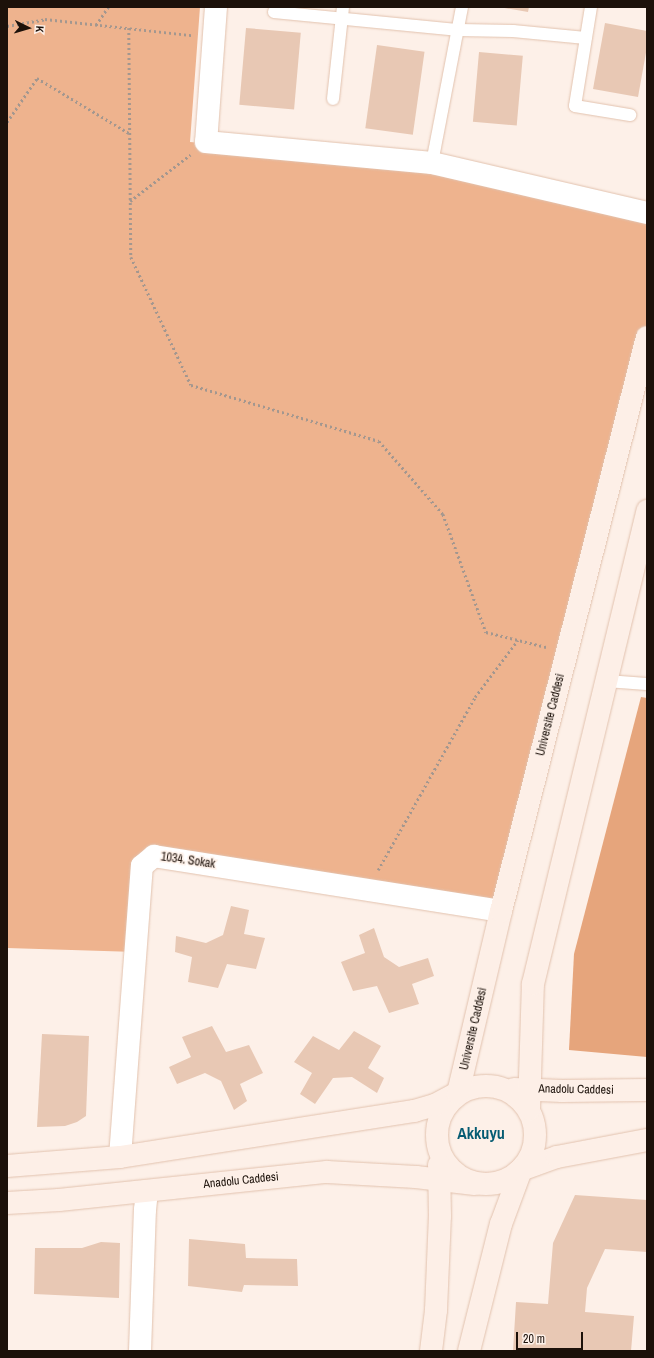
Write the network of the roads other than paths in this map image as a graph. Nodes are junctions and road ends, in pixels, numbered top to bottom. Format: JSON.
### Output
{"nodes":[{"id":1,"x":216,"y":7,"type":"edge"},
{"id":2,"x":343,"y":7,"type":"edge"},
{"id":3,"x":462,"y":7,"type":"edge"},
{"id":4,"x":591,"y":7,"type":"edge"},
{"id":5,"x":274,"y":12,"type":"dead end"},
{"id":6,"x":342,"y":20,"type":"junction"},
{"id":7,"x":459,"y":30,"type":"junction"},
{"id":8,"x":586,"y":38,"type":"junction"},
{"id":9,"x":333,"y":99,"type":"dead end"},
{"id":10,"x":630,"y":115,"type":"dead end"},
{"id":11,"x":432,"y":163,"type":"junction"},
{"id":12,"x":647,"y":213,"type":"edge"},
{"id":13,"x":647,"y":337,"type":"edge"},
{"id":14,"x":647,"y":511,"type":"edge"},
{"id":15,"x":606,"y":680,"type":"junction"},
{"id":16,"x":647,"y":684,"type":"edge"},
{"id":17,"x":501,"y":912,"type":"junction"},
{"id":18,"x":647,"y":1090,"type":"edge"},
{"id":19,"x":458,"y":1094,"type":"junction"},
{"id":20,"x":529,"y":1099,"type":"junction"},
{"id":21,"x":647,"y":1140,"type":"edge"},
{"id":22,"x":439,"y":1152,"type":"junction"},
{"id":23,"x":120,"y":1157,"type":"junction"},
{"id":24,"x":7,"y":1166,"type":"edge"},
{"id":25,"x":521,"y":1170,"type":"junction"},
{"id":26,"x":440,"y":1180,"type":"junction"},
{"id":27,"x":475,"y":1184,"type":"junction"},
{"id":28,"x":147,"y":1191,"type":"junction"},
{"id":29,"x":7,"y":1203,"type":"edge"},
{"id":30,"x":140,"y":1351,"type":"edge"},
{"id":31,"x":431,"y":1351,"type":"edge"},
{"id":32,"x":469,"y":1351,"type":"edge"}],
"edges":[{"from":1,"to":11,"type":"street"},
{"from":2,"to":6,"type":"lane"},
{"from":3,"to":7,"type":"lane"},
{"from":4,"to":8,"type":"lane"},
{"from":5,"to":6,"type":"lane"},
{"from":6,"to":7,"type":"lane"},
{"from":6,"to":9,"type":"lane"},
{"from":7,"to":8,"type":"lane"},
{"from":7,"to":11,"type":"lane"},
{"from":8,"to":10,"type":"lane"},
{"from":11,"to":12,"type":"street"},
{"from":13,"to":17,"type":"street","name":"Universite Caddesi"},
{"from":14,"to":15,"type":"street"},
{"from":15,"to":16,"type":"lane"},
{"from":15,"to":20,"type":"street"},
{"from":17,"to":19,"type":"street","name":"Universite Caddesi"},
{"from":17,"to":23,"type":"street","name":"1034. Sokak"},
{"from":18,"to":20,"type":"street","name":"Anadolu Caddesi"},
{"from":19,"to":20,"type":"street"},
{"from":19,"to":22,"type":"street"},
{"from":19,"to":23,"type":"street"},
{"from":20,"to":25,"type":"street"},
{"from":21,"to":25,"type":"street"},
{"from":22,"to":26,"type":"street"},
{"from":22,"to":27,"type":"street"},
{"from":23,"to":24,"type":"street"},
{"from":25,"to":27,"type":"street"},
{"from":25,"to":32,"type":"street"},
{"from":26,"to":27,"type":"street","name":"Anadolu Caddesi"},
{"from":26,"to":28,"type":"street","name":"Anadolu Caddesi"},
{"from":26,"to":31,"type":"street"},
{"from":28,"to":29,"type":"street","name":"Anadolu Caddesi"},
{"from":28,"to":30,"type":"street"}]}
